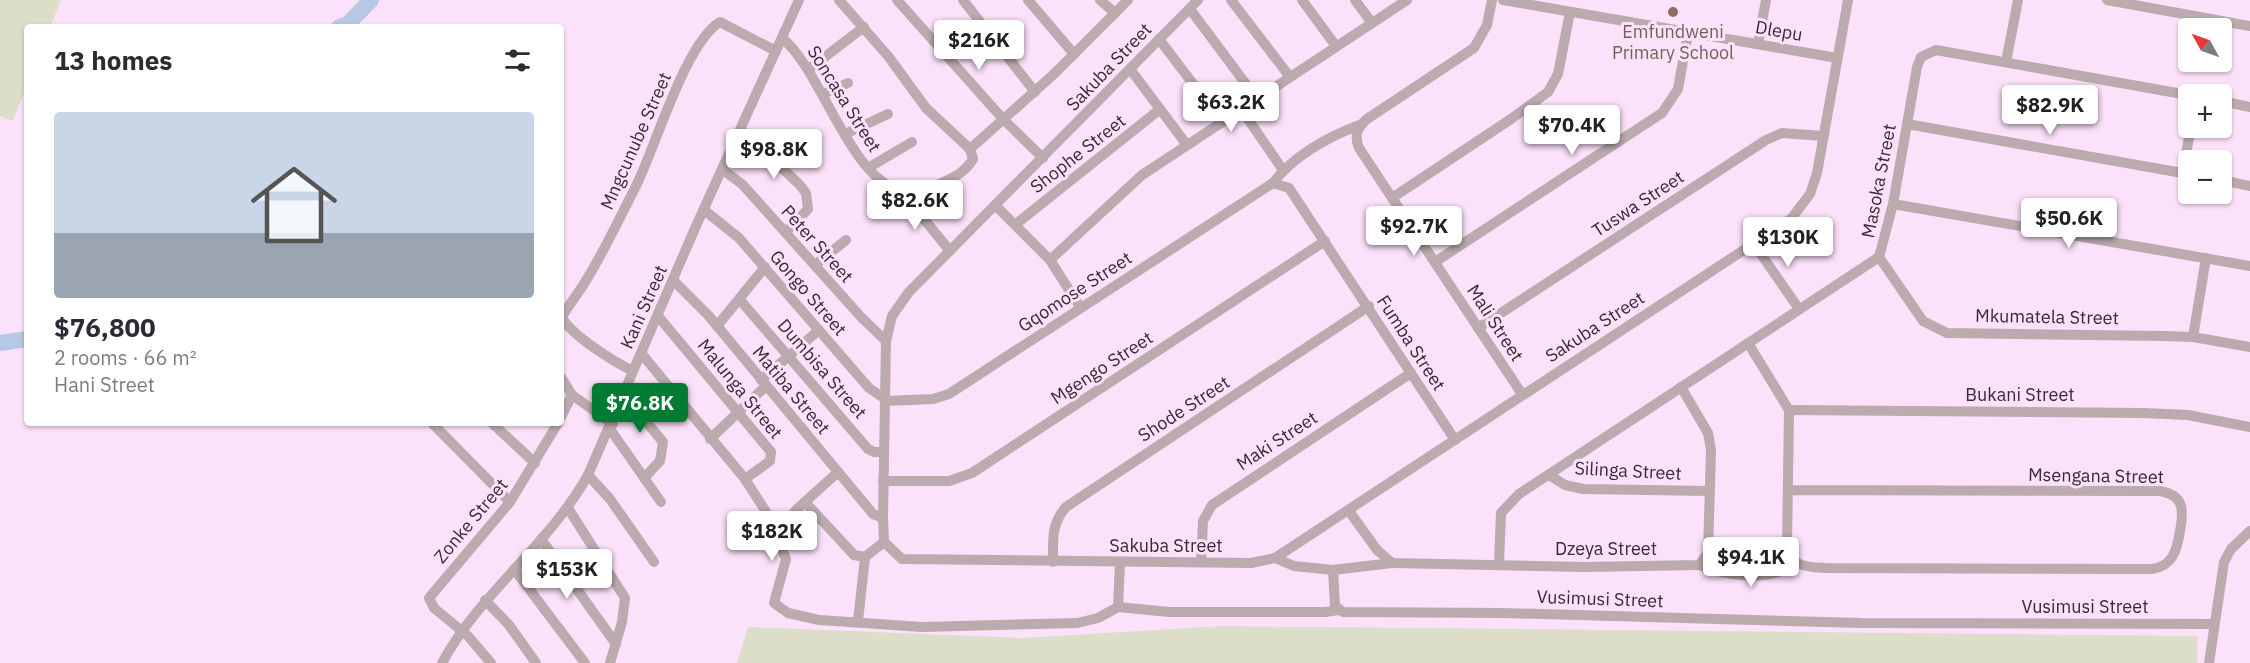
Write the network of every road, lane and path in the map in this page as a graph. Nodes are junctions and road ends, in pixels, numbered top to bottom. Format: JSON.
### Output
{"nodes":[{"id":1,"x":800,"y":0,"type":"edge"},
{"id":2,"x":839,"y":0,"type":"edge"},
{"id":3,"x":897,"y":0,"type":"edge"},
{"id":4,"x":963,"y":0,"type":"edge"},
{"id":5,"x":1028,"y":0,"type":"edge"},
{"id":6,"x":1100,"y":0,"type":"edge"},
{"id":7,"x":1128,"y":0,"type":"edge"},
{"id":8,"x":1198,"y":0,"type":"edge"},
{"id":9,"x":1231,"y":0,"type":"edge"},
{"id":10,"x":1302,"y":0,"type":"edge"},
{"id":11,"x":1355,"y":0,"type":"edge"},
{"id":12,"x":1407,"y":0,"type":"edge"},
{"id":13,"x":1492,"y":0,"type":"edge"},
{"id":14,"x":1506,"y":0,"type":"edge"},
{"id":15,"x":1766,"y":0,"type":"edge"},
{"id":16,"x":1848,"y":0,"type":"edge"},
{"id":17,"x":2018,"y":0,"type":"edge"},
{"id":18,"x":2107,"y":0,"type":"edge"},
{"id":19,"x":1190,"y":9,"type":"junction"},
{"id":20,"x":1570,"y":12,"type":"junction"},
{"id":21,"x":1115,"y":13,"type":"junction"},
{"id":22,"x":1372,"y":23,"type":"junction"},
{"id":23,"x":2250,"y":26,"type":"edge"},
{"id":24,"x":864,"y":27,"type":"junction"},
{"id":25,"x":1688,"y":33,"type":"junction"},
{"id":26,"x":782,"y":38,"type":"junction"},
{"id":27,"x":1159,"y":39,"type":"junction"},
{"id":28,"x":1758,"y":44,"type":"junction"},
{"id":29,"x":1336,"y":46,"type":"junction"},
{"id":30,"x":776,"y":51,"type":"junction"},
{"id":31,"x":1074,"y":54,"type":"junction"},
{"id":32,"x":1837,"y":58,"type":"junction"},
{"id":33,"x":2006,"y":62,"type":"junction"},
{"id":34,"x":809,"y":69,"type":"junction"},
{"id":35,"x":1130,"y":69,"type":"junction"},
{"id":36,"x":1290,"y":77,"type":"junction"},
{"id":37,"x":848,"y":83,"type":"dead end"},
{"id":38,"x":1035,"y":92,"type":"junction"},
{"id":39,"x":2178,"y":93,"type":"edge"},
{"id":40,"x":823,"y":94,"type":"junction"},
{"id":41,"x":1257,"y":99,"type":"junction"},
{"id":42,"x":2232,"y":103,"type":"edge"},
{"id":43,"x":2250,"y":107,"type":"edge"},
{"id":44,"x":1159,"y":110,"type":"junction"},
{"id":45,"x":1241,"y":110,"type":"junction"},
{"id":46,"x":888,"y":114,"type":"dead end"},
{"id":47,"x":1003,"y":119,"type":"junction"},
{"id":48,"x":1222,"y":122,"type":"junction"},
{"id":49,"x":1364,"y":122,"type":"junction"},
{"id":50,"x":1907,"y":124,"type":"junction"},
{"id":51,"x":742,"y":131,"type":"junction"},
{"id":52,"x":845,"y":134,"type":"junction"},
{"id":53,"x":1824,"y":136,"type":"junction"},
{"id":54,"x":912,"y":142,"type":"dead end"},
{"id":55,"x":1187,"y":145,"type":"junction"},
{"id":56,"x":971,"y":151,"type":"junction"},
{"id":57,"x":1043,"y":158,"type":"junction"},
{"id":58,"x":868,"y":168,"type":"junction"},
{"id":59,"x":723,"y":170,"type":"junction"},
{"id":60,"x":1282,"y":170,"type":"junction"},
{"id":61,"x":2178,"y":173,"type":"edge"},
{"id":62,"x":2232,"y":182,"type":"edge"},
{"id":63,"x":1274,"y":183,"type":"junction"},
{"id":64,"x":2250,"y":186,"type":"edge"},
{"id":65,"x":911,"y":193,"type":"junction"},
{"id":66,"x":1392,"y":198,"type":"junction"},
{"id":67,"x":1893,"y":204,"type":"junction"},
{"id":68,"x":996,"y":206,"type":"junction"},
{"id":69,"x":704,"y":210,"type":"junction"},
{"id":70,"x":1016,"y":224,"type":"junction"},
{"id":71,"x":786,"y":232,"type":"junction"},
{"id":72,"x":846,"y":240,"type":"dead end"},
{"id":73,"x":1325,"y":241,"type":"junction"},
{"id":74,"x":1754,"y":244,"type":"junction"},
{"id":75,"x":950,"y":251,"type":"junction"},
{"id":76,"x":1879,"y":257,"type":"junction"},
{"id":77,"x":2206,"y":258,"type":"junction"},
{"id":78,"x":1050,"y":260,"type":"junction"},
{"id":79,"x":1435,"y":262,"type":"junction"},
{"id":80,"x":815,"y":265,"type":"junction"},
{"id":81,"x":2250,"y":266,"type":"edge"},
{"id":82,"x":765,"y":267,"type":"junction"},
{"id":83,"x":674,"y":281,"type":"junction"},
{"id":84,"x":740,"y":300,"type":"junction"},
{"id":85,"x":1369,"y":306,"type":"junction"},
{"id":86,"x":1080,"y":307,"type":"junction"},
{"id":87,"x":1799,"y":309,"type":"junction"},
{"id":88,"x":564,"y":313,"type":"edge"},
{"id":89,"x":658,"y":316,"type":"junction"},
{"id":90,"x":564,"y":320,"type":"edge"},
{"id":91,"x":717,"y":326,"type":"junction"},
{"id":92,"x":1478,"y":328,"type":"junction"},
{"id":93,"x":819,"y":330,"type":"junction"},
{"id":94,"x":2193,"y":337,"type":"junction"},
{"id":95,"x":886,"y":341,"type":"junction"},
{"id":96,"x":1748,"y":343,"type":"junction"},
{"id":97,"x":2250,"y":347,"type":"edge"},
{"id":98,"x":641,"y":353,"type":"junction"},
{"id":99,"x":788,"y":355,"type":"junction"},
{"id":100,"x":633,"y":370,"type":"junction"},
{"id":101,"x":1410,"y":373,"type":"junction"},
{"id":102,"x":564,"y":382,"type":"edge"},
{"id":103,"x":764,"y":383,"type":"junction"},
{"id":104,"x":1681,"y":387,"type":"junction"},
{"id":105,"x":1522,"y":394,"type":"junction"},
{"id":106,"x":572,"y":395,"type":"junction"},
{"id":107,"x":624,"y":395,"type":"junction"},
{"id":108,"x":885,"y":400,"type":"junction"},
{"id":109,"x":564,"y":410,"type":"edge"},
{"id":110,"x":1789,"y":410,"type":"junction"},
{"id":111,"x":739,"y":412,"type":"junction"},
{"id":112,"x":435,"y":426,"type":"edge"},
{"id":113,"x":495,"y":426,"type":"edge"},
{"id":114,"x":556,"y":426,"type":"edge"},
{"id":115,"x":611,"y":426,"type":"junction"},
{"id":116,"x":2250,"y":427,"type":"edge"},
{"id":117,"x":710,"y":439,"type":"junction"},
{"id":118,"x":1455,"y":440,"type":"junction"},
{"id":119,"x":883,"y":452,"type":"junction"},
{"id":120,"x":535,"y":463,"type":"junction"},
{"id":121,"x":838,"y":472,"type":"junction"},
{"id":122,"x":588,"y":475,"type":"junction"},
{"id":123,"x":1549,"y":475,"type":"junction"},
{"id":124,"x":644,"y":478,"type":"junction"},
{"id":125,"x":745,"y":480,"type":"junction"},
{"id":126,"x":883,"y":481,"type":"junction"},
{"id":127,"x":1789,"y":490,"type":"junction"},
{"id":128,"x":1709,"y":491,"type":"junction"},
{"id":129,"x":510,"y":502,"type":"junction"},
{"id":130,"x":661,"y":502,"type":"dead end"},
{"id":131,"x":805,"y":502,"type":"junction"},
{"id":132,"x":568,"y":508,"type":"junction"},
{"id":133,"x":1349,"y":511,"type":"junction"},
{"id":134,"x":883,"y":518,"type":"junction"},
{"id":135,"x":778,"y":534,"type":"junction"},
{"id":136,"x":2249,"y":535,"type":"edge"},
{"id":137,"x":541,"y":539,"type":"junction"},
{"id":138,"x":884,"y":542,"type":"junction"},
{"id":139,"x":865,"y":557,"type":"junction"},
{"id":140,"x":1275,"y":558,"type":"junction"},
{"id":141,"x":654,"y":562,"type":"dead end"},
{"id":142,"x":1053,"y":562,"type":"junction"},
{"id":143,"x":1120,"y":562,"type":"junction"},
{"id":144,"x":1201,"y":562,"type":"junction"},
{"id":145,"x":1392,"y":563,"type":"junction"},
{"id":146,"x":1499,"y":564,"type":"junction"},
{"id":147,"x":1797,"y":564,"type":"junction"},
{"id":148,"x":1699,"y":565,"type":"junction"},
{"id":149,"x":514,"y":570,"type":"junction"},
{"id":150,"x":1333,"y":570,"type":"junction"},
{"id":151,"x":485,"y":600,"type":"junction"},
{"id":152,"x":1118,"y":607,"type":"junction"},
{"id":153,"x":1338,"y":610,"type":"junction"},
{"id":154,"x":858,"y":621,"type":"junction"},
{"id":155,"x":2214,"y":624,"type":"junction"},
{"id":156,"x":461,"y":630,"type":"junction"},
{"id":157,"x":616,"y":644,"type":"junction"},
{"id":158,"x":442,"y":663,"type":"edge"},
{"id":159,"x":491,"y":663,"type":"edge"},
{"id":160,"x":536,"y":663,"type":"edge"},
{"id":161,"x":585,"y":663,"type":"edge"},
{"id":162,"x":610,"y":663,"type":"edge"},
{"id":163,"x":2209,"y":663,"type":"edge"}],
"edges":[{"from":1,"to":26,"type":"street","name":"Kani Street"},
{"from":2,"to":24,"type":"street"},
{"from":3,"to":47,"type":"street"},
{"from":4,"to":38,"type":"street"},
{"from":5,"to":31,"type":"street"},
{"from":6,"to":21,"type":"street"},
{"from":7,"to":21,"type":"street"},
{"from":8,"to":19,"type":"street","name":"Sakuba Street"},
{"from":9,"to":36,"type":"street"},
{"from":10,"to":29,"type":"street"},
{"from":11,"to":22,"type":"street"},
{"from":12,"to":22,"type":"street"},
{"from":13,"to":49,"type":"street"},
{"from":14,"to":20,"type":"street","name":"Dlepu"},
{"from":15,"to":28,"type":"street"},
{"from":16,"to":32,"type":"street","name":"Sakuba Street"},
{"from":17,"to":33,"type":"street"},
{"from":18,"to":23,"type":"street"},
{"from":19,"to":27,"type":"street","name":"Sakuba Street"},
{"from":19,"to":41,"type":"street"},
{"from":20,"to":25,"type":"street","name":"Dlepu"},
{"from":20,"to":66,"type":"street"},
{"from":21,"to":31,"type":"street"},
{"from":22,"to":29,"type":"street"},
{"from":24,"to":34,"type":"street"},
{"from":24,"to":56,"type":"street"},
{"from":25,"to":28,"type":"street","name":"Dlepu"},
{"from":25,"to":79,"type":"street"},
{"from":26,"to":30,"type":"street","name":"Kani Street"},
{"from":26,"to":34,"type":"street","name":"Soncasa Street"},
{"from":27,"to":35,"type":"street","name":"Sakuba Street"},
{"from":27,"to":48,"type":"street"},
{"from":28,"to":32,"type":"street","name":"Dlepu"},
{"from":29,"to":36,"type":"street"},
{"from":30,"to":51,"type":"street","name":"Kani Street"},
{"from":30,"to":88,"type":"street","name":"Mngcunube Street"},
{"from":31,"to":38,"type":"street"},
{"from":32,"to":53,"type":"street","name":"Sakuba Street"},
{"from":33,"to":39,"type":"street","name":"Masoka Street"},
{"from":33,"to":50,"type":"street","name":"Masoka Street"},
{"from":34,"to":40,"type":"street","name":"Soncasa Street"},
{"from":35,"to":44,"type":"street"},
{"from":35,"to":57,"type":"street","name":"Sakuba Street"},
{"from":36,"to":41,"type":"street"},
{"from":37,"to":40,"type":"street"},
{"from":38,"to":47,"type":"street"},
{"from":40,"to":52,"type":"street","name":"Soncasa Street"},
{"from":41,"to":45,"type":"street"},
{"from":42,"to":43,"type":"street"},
{"from":44,"to":55,"type":"street"},
{"from":44,"to":70,"type":"street","name":"Shophe Street"},
{"from":45,"to":48,"type":"street"},
{"from":45,"to":60,"type":"street"},
{"from":46,"to":52,"type":"street"},
{"from":47,"to":56,"type":"street"},
{"from":47,"to":57,"type":"street"},
{"from":48,"to":55,"type":"street"},
{"from":49,"to":60,"type":"street"},
{"from":49,"to":66,"type":"street","name":"Mali Street"},
{"from":50,"to":61,"type":"street"},
{"from":50,"to":67,"type":"street","name":"Masoka Street"},
{"from":51,"to":59,"type":"street","name":"Kani Street"},
{"from":51,"to":71,"type":"street"},
{"from":52,"to":58,"type":"street","name":"Soncasa Street"},
{"from":53,"to":74,"type":"street","name":"Sakuba Street"},
{"from":53,"to":92,"type":"street","name":"Tuswa Street"},
{"from":54,"to":58,"type":"street"},
{"from":55,"to":78,"type":"street"},
{"from":56,"to":65,"type":"street"},
{"from":57,"to":68,"type":"street","name":"Sakuba Street"},
{"from":58,"to":65,"type":"street","name":"Soncasa Street"},
{"from":59,"to":69,"type":"street","name":"Kani Street"},
{"from":59,"to":71,"type":"street","name":"Peter Street"},
{"from":60,"to":63,"type":"street"},
{"from":62,"to":64,"type":"street"},
{"from":63,"to":73,"type":"street","name":"Fumba Street"},
{"from":63,"to":86,"type":"street","name":"Gqomose Street"},
{"from":65,"to":75,"type":"street"},
{"from":66,"to":79,"type":"street","name":"Mali Street"},
{"from":67,"to":76,"type":"street","name":"Masoka Street"},
{"from":67,"to":77,"type":"street"},
{"from":68,"to":70,"type":"street"},
{"from":68,"to":75,"type":"street","name":"Sakuba Street"},
{"from":69,"to":82,"type":"street","name":"Gongo Street"},
{"from":69,"to":83,"type":"street","name":"Kani Street"},
{"from":70,"to":78,"type":"street"},
{"from":71,"to":80,"type":"street","name":"Peter Street"},
{"from":72,"to":80,"type":"street"},
{"from":73,"to":85,"type":"street","name":"Fumba Street"},
{"from":73,"to":126,"type":"street","name":"Mgengo Street"},
{"from":74,"to":87,"type":"street"},
{"from":74,"to":105,"type":"street","name":"Sakuba Street"},
{"from":75,"to":95,"type":"street","name":"Sakuba Street"},
{"from":76,"to":87,"type":"street","name":"Masoka Street"},
{"from":76,"to":94,"type":"street","name":"Mkumatela Street"},
{"from":77,"to":81,"type":"street"},
{"from":77,"to":94,"type":"street"},
{"from":78,"to":86,"type":"street"},
{"from":79,"to":92,"type":"street","name":"Mali Street"},
{"from":80,"to":95,"type":"street","name":"Peter Street"},
{"from":82,"to":84,"type":"street"},
{"from":82,"to":93,"type":"street","name":"Gongo Street"},
{"from":83,"to":89,"type":"street","name":"Kani Street"},
{"from":83,"to":91,"type":"street","name":"Matiba Street"},
{"from":84,"to":91,"type":"street"},
{"from":84,"to":99,"type":"street","name":"Dumbisa Street"},
{"from":85,"to":101,"type":"street","name":"Fumba Street"},
{"from":85,"to":142,"type":"street","name":"Shode Street"},
{"from":86,"to":108,"type":"street","name":"Gqomose Street"},
{"from":87,"to":96,"type":"street","name":"Masoka Street"},
{"from":89,"to":98,"type":"street","name":"Kani Street"},
{"from":89,"to":111,"type":"street","name":"Malunga Street"},
{"from":90,"to":100,"type":"street","name":"Mngcunube Street"},
{"from":91,"to":103,"type":"street","name":"Matiba Street"},
{"from":92,"to":105,"type":"street","name":"Mali Street"},
{"from":93,"to":99,"type":"street"},
{"from":93,"to":108,"type":"street","name":"Gongo Street"},
{"from":94,"to":97,"type":"street","name":"Mkumatela Street"},
{"from":95,"to":108,"type":"street","name":"Sakuba Street"},
{"from":96,"to":104,"type":"street","name":"Masoka Street"},
{"from":96,"to":110,"type":"street"},
{"from":98,"to":100,"type":"street","name":"Kani Street"},
{"from":98,"to":117,"type":"street"},
{"from":99,"to":103,"type":"street"},
{"from":99,"to":119,"type":"street","name":"Dumbisa Street"},
{"from":100,"to":107,"type":"street","name":"Kani Street"},
{"from":101,"to":118,"type":"street","name":"Fumba Street"},
{"from":101,"to":144,"type":"street","name":"Maki Street"},
{"from":102,"to":106,"type":"street"},
{"from":103,"to":111,"type":"street"},
{"from":103,"to":121,"type":"street","name":"Matiba Street"},
{"from":104,"to":123,"type":"street","name":"Masoka Street"},
{"from":104,"to":128,"type":"street"},
{"from":105,"to":118,"type":"street","name":"Sakuba Street"},
{"from":106,"to":109,"type":"street","name":"Zonke Street"},
{"from":106,"to":115,"type":"street"},
{"from":107,"to":115,"type":"street","name":"Kani Street"},
{"from":107,"to":124,"type":"street"},
{"from":108,"to":119,"type":"street","name":"Sakuba Street"},
{"from":110,"to":116,"type":"street","name":"Bukani Street"},
{"from":110,"to":127,"type":"street"},
{"from":111,"to":117,"type":"street"},
{"from":111,"to":125,"type":"street","name":"Malunga Street"},
{"from":112,"to":129,"type":"street"},
{"from":113,"to":120,"type":"street"},
{"from":114,"to":120,"type":"street","name":"Zonke Street"},
{"from":115,"to":122,"type":"street","name":"Kani Street"},
{"from":115,"to":124,"type":"street"},
{"from":117,"to":125,"type":"street"},
{"from":118,"to":133,"type":"street","name":"Sakuba Street"},
{"from":119,"to":126,"type":"street","name":"Sakuba Street"},
{"from":120,"to":129,"type":"street","name":"Zonke Street"},
{"from":121,"to":131,"type":"street"},
{"from":121,"to":134,"type":"street","name":"Matiba Street"},
{"from":122,"to":132,"type":"street","name":"Kani Street"},
{"from":122,"to":141,"type":"street"},
{"from":123,"to":128,"type":"street","name":"Silinga Street"},
{"from":123,"to":146,"type":"street","name":"Masoka Street"},
{"from":124,"to":130,"type":"street"},
{"from":125,"to":135,"type":"street"},
{"from":126,"to":134,"type":"street","name":"Sakuba Street"},
{"from":127,"to":147,"type":"street"},
{"from":127,"to":147,"type":"street","name":"Msengana Street"},
{"from":128,"to":148,"type":"street"},
{"from":129,"to":156,"type":"street","name":"Zonke Street"},
{"from":131,"to":135,"type":"street"},
{"from":131,"to":139,"type":"street"},
{"from":132,"to":137,"type":"street","name":"Kani Street"},
{"from":132,"to":157,"type":"street"},
{"from":133,"to":140,"type":"street","name":"Sakuba Street"},
{"from":133,"to":145,"type":"street"},
{"from":134,"to":138,"type":"street","name":"Sakuba Street"},
{"from":135,"to":154,"type":"street"},
{"from":136,"to":155,"type":"street"},
{"from":137,"to":149,"type":"street","name":"Kani Street"},
{"from":137,"to":157,"type":"street"},
{"from":138,"to":139,"type":"street"},
{"from":138,"to":142,"type":"street","name":"Sakuba Street"},
{"from":139,"to":154,"type":"street"},
{"from":140,"to":144,"type":"street","name":"Sakuba Street"},
{"from":140,"to":150,"type":"street"},
{"from":142,"to":143,"type":"street","name":"Sakuba Street"},
{"from":143,"to":144,"type":"street","name":"Sakuba Street"},
{"from":143,"to":152,"type":"street"},
{"from":145,"to":146,"type":"street","name":"Dzeya Street"},
{"from":145,"to":150,"type":"street","name":"Dzeya Street"},
{"from":146,"to":148,"type":"street","name":"Dzeya Street"},
{"from":147,"to":148,"type":"street","name":"Dzeya Street"},
{"from":149,"to":151,"type":"street","name":"Kani Street"},
{"from":149,"to":161,"type":"street"},
{"from":150,"to":153,"type":"street"},
{"from":151,"to":156,"type":"street","name":"Kani Street"},
{"from":151,"to":160,"type":"street"},
{"from":152,"to":153,"type":"street","name":"Vusimusi Street"},
{"from":152,"to":154,"type":"street"},
{"from":153,"to":155,"type":"street","name":"Vusimusi Street"},
{"from":155,"to":163,"type":"street"},
{"from":156,"to":158,"type":"street","name":"Kani Street"},
{"from":156,"to":159,"type":"street"},
{"from":157,"to":162,"type":"street"}]}
